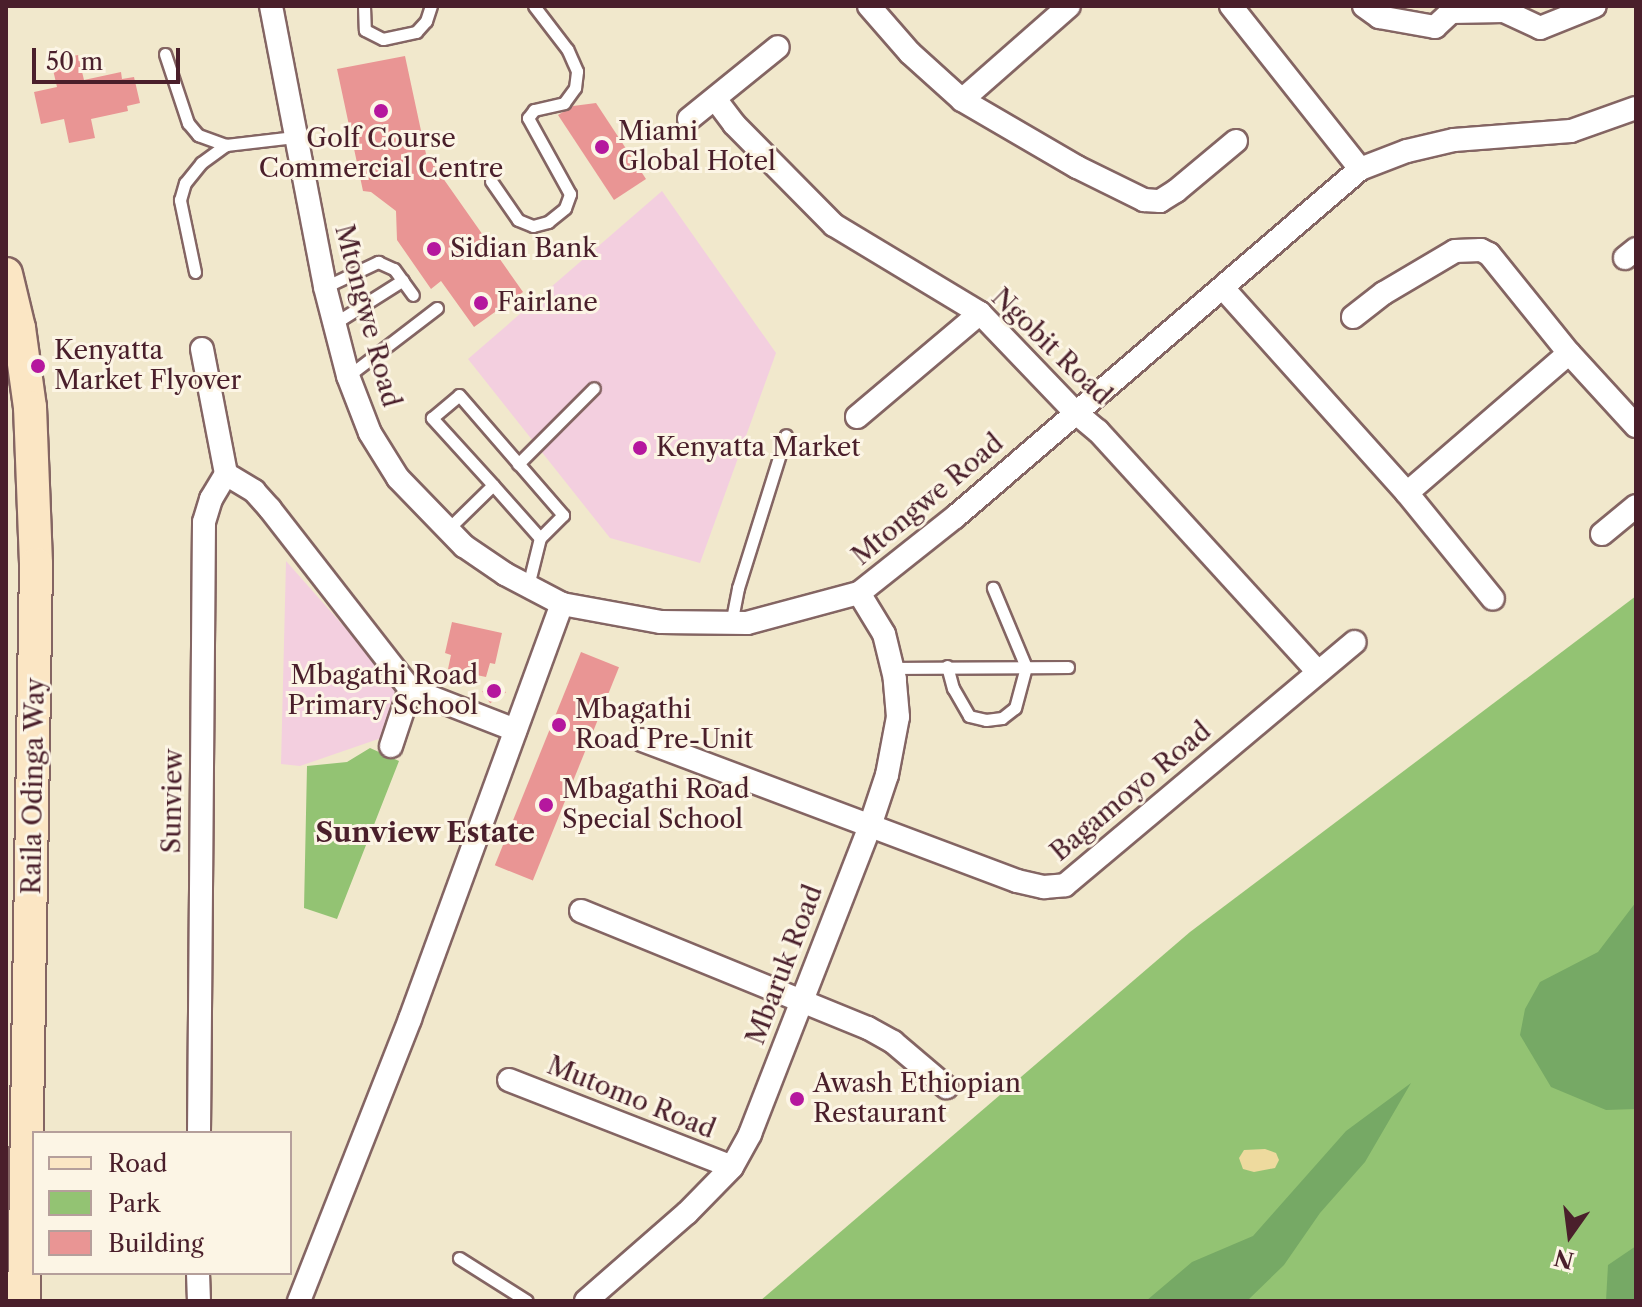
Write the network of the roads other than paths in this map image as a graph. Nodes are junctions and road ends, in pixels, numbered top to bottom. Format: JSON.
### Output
{"nodes":[{"id":1,"x":271,"y":6,"type":"edge"},
{"id":2,"x":364,"y":6,"type":"edge"},
{"id":3,"x":431,"y":6,"type":"edge"},
{"id":4,"x":534,"y":6,"type":"edge"},
{"id":5,"x":869,"y":6,"type":"edge"},
{"id":6,"x":1069,"y":6,"type":"edge"},
{"id":7,"x":1231,"y":6,"type":"edge"},
{"id":8,"x":1364,"y":6,"type":"edge"},
{"id":9,"x":1595,"y":6,"type":"edge"},
{"id":10,"x":778,"y":47,"type":"dead end"},
{"id":11,"x":165,"y":54,"type":"dead end"},
{"id":12,"x":716,"y":100,"type":"junction"},
{"id":13,"x":962,"y":100,"type":"junction"},
{"id":14,"x":1636,"y":108,"type":"edge"},
{"id":15,"x":689,"y":119,"type":"dead end"},
{"id":16,"x":295,"y":137,"type":"junction"},
{"id":17,"x":1236,"y":141,"type":"dead end"},
{"id":18,"x":226,"y":145,"type":"junction"},
{"id":19,"x":1360,"y":169,"type":"junction"},
{"id":20,"x":491,"y":181,"type":"dead end"},
{"id":21,"x":195,"y":272,"type":"dead end"},
{"id":22,"x":6,"y":274,"type":"edge"},
{"id":23,"x":403,"y":280,"type":"junction"},
{"id":24,"x":325,"y":287,"type":"junction"},
{"id":25,"x":1223,"y":288,"type":"junction"},
{"id":26,"x":413,"y":295,"type":"dead end"},
{"id":27,"x":437,"y":308,"type":"dead end"},
{"id":28,"x":980,"y":313,"type":"junction"},
{"id":29,"x":1353,"y":317,"type":"dead end"},
{"id":30,"x":335,"y":323,"type":"junction"},
{"id":31,"x":202,"y":349,"type":"dead end"},
{"id":32,"x":1569,"y":353,"type":"junction"},
{"id":33,"x":348,"y":376,"type":"junction"},
{"id":34,"x":594,"y":388,"type":"dead end"},
{"id":35,"x":1075,"y":412,"type":"junction"},
{"id":36,"x":857,"y":417,"type":"dead end"},
{"id":37,"x":1636,"y":426,"type":"edge"},
{"id":38,"x":786,"y":435,"type":"dead end"},
{"id":39,"x":518,"y":464,"type":"junction"},
{"id":40,"x":226,"y":474,"type":"junction"},
{"id":41,"x":493,"y":485,"type":"junction"},
{"id":42,"x":1407,"y":493,"type":"junction"},
{"id":43,"x":1636,"y":506,"type":"edge"},
{"id":44,"x":447,"y":530,"type":"junction"},
{"id":45,"x":1602,"y":534,"type":"dead end"},
{"id":46,"x":540,"y":538,"type":"junction"},
{"id":47,"x":528,"y":586,"type":"junction"},
{"id":48,"x":993,"y":588,"type":"dead end"},
{"id":49,"x":859,"y":593,"type":"junction"},
{"id":50,"x":1493,"y":599,"type":"dead end"},
{"id":51,"x":562,"y":604,"type":"junction"},
{"id":52,"x":731,"y":624,"type":"junction"},
{"id":53,"x":1355,"y":642,"type":"dead end"},
{"id":54,"x":947,"y":666,"type":"junction"},
{"id":55,"x":1026,"y":667,"type":"junction"},
{"id":56,"x":1068,"y":667,"type":"dead end"},
{"id":57,"x":892,"y":668,"type":"junction"},
{"id":58,"x":1318,"y":672,"type":"junction"},
{"id":59,"x":410,"y":689,"type":"junction"},
{"id":60,"x":515,"y":730,"type":"junction"},
{"id":61,"x":642,"y":740,"type":"dead end"},
{"id":62,"x":391,"y":746,"type":"dead end"},
{"id":63,"x":870,"y":826,"type":"junction"},
{"id":64,"x":581,"y":911,"type":"dead end"},
{"id":65,"x":31,"y":951,"type":"junction"},
{"id":66,"x":6,"y":972,"type":"edge"},
{"id":67,"x":802,"y":1000,"type":"junction"},
{"id":68,"x":509,"y":1080,"type":"dead end"},
{"id":69,"x":946,"y":1087,"type":"dead end"},
{"id":70,"x":199,"y":1131,"type":"edge"},
{"id":71,"x":732,"y":1167,"type":"junction"},
{"id":72,"x":459,"y":1258,"type":"dead end"},
{"id":73,"x":198,"y":1275,"type":"edge"},
{"id":74,"x":24,"y":1301,"type":"edge"},
{"id":75,"x":199,"y":1301,"type":"edge"},
{"id":76,"x":299,"y":1301,"type":"edge"},
{"id":77,"x":527,"y":1301,"type":"edge"},
{"id":78,"x":586,"y":1301,"type":"edge"}],
"edges":[{"from":1,"to":16,"type":"street","name":"Mtongwe Road"},
{"from":2,"to":3,"type":"lane"},
{"from":4,"to":20,"type":"lane"},
{"from":5,"to":13,"type":"street"},
{"from":6,"to":13,"type":"street"},
{"from":7,"to":19,"type":"street"},
{"from":8,"to":9,"type":"street"},
{"from":10,"to":12,"type":"street"},
{"from":11,"to":18,"type":"lane"},
{"from":12,"to":15,"type":"street"},
{"from":12,"to":28,"type":"street","name":"Ngobit Road"},
{"from":13,"to":17,"type":"street"},
{"from":14,"to":19,"type":"street","name":"Mtongwe Road"},
{"from":16,"to":18,"type":"lane"},
{"from":16,"to":24,"type":"street","name":"Mtongwe Road"},
{"from":18,"to":21,"type":"lane"},
{"from":19,"to":25,"type":"street","name":"Mtongwe Road"},
{"from":22,"to":65,"type":"main road","name":"Raila Odinga Way"},
{"from":23,"to":24,"type":"lane"},
{"from":23,"to":26,"type":"lane"},
{"from":23,"to":30,"type":"lane"},
{"from":24,"to":30,"type":"street","name":"Mtongwe Road"},
{"from":25,"to":35,"type":"street","name":"Mtongwe Road"},
{"from":25,"to":42,"type":"street"},
{"from":27,"to":33,"type":"lane"},
{"from":28,"to":35,"type":"street","name":"Ngobit Road"},
{"from":28,"to":36,"type":"street"},
{"from":29,"to":32,"type":"street"},
{"from":30,"to":33,"type":"street","name":"Mtongwe Road"},
{"from":31,"to":40,"type":"street"},
{"from":32,"to":37,"type":"street"},
{"from":32,"to":42,"type":"street"},
{"from":33,"to":44,"type":"street","name":"Mtongwe Road"},
{"from":34,"to":39,"type":"lane"},
{"from":35,"to":49,"type":"street","name":"Mtongwe Road"},
{"from":35,"to":58,"type":"street","name":"Ngobit Road"},
{"from":38,"to":52,"type":"lane"},
{"from":39,"to":41,"type":"lane"},
{"from":39,"to":46,"type":"lane"},
{"from":40,"to":59,"type":"street"},
{"from":40,"to":70,"type":"street","name":"Sunview"},
{"from":41,"to":44,"type":"lane"},
{"from":41,"to":46,"type":"lane"},
{"from":42,"to":50,"type":"street"},
{"from":43,"to":45,"type":"street"},
{"from":44,"to":47,"type":"street","name":"Mtongwe Road"},
{"from":46,"to":47,"type":"lane"},
{"from":47,"to":51,"type":"street","name":"Mtongwe Road"},
{"from":48,"to":55,"type":"lane"},
{"from":49,"to":52,"type":"street","name":"Mtongwe Road"},
{"from":49,"to":57,"type":"street","name":"Mbaruk Road"},
{"from":51,"to":52,"type":"street","name":"Mtongwe Road"},
{"from":51,"to":60,"type":"street"},
{"from":53,"to":58,"type":"street","name":"Bagamoyo Road"},
{"from":54,"to":55,"type":"lane"},
{"from":54,"to":55,"type":"lane"},
{"from":54,"to":57,"type":"lane"},
{"from":55,"to":56,"type":"lane"},
{"from":57,"to":63,"type":"street","name":"Mbaruk Road"},
{"from":58,"to":63,"type":"street","name":"Bagamoyo Road"},
{"from":59,"to":60,"type":"street"},
{"from":59,"to":62,"type":"street"},
{"from":60,"to":76,"type":"street"},
{"from":61,"to":63,"type":"street","name":"Bagamoyo Road"},
{"from":63,"to":67,"type":"street","name":"Mbaruk Road"},
{"from":64,"to":67,"type":"street"},
{"from":65,"to":66,"type":"main road"},
{"from":65,"to":74,"type":"main road","name":"Raila Odinga Way"},
{"from":67,"to":69,"type":"street"},
{"from":67,"to":71,"type":"street","name":"Mbaruk Road"},
{"from":68,"to":71,"type":"street","name":"Mutomo Road"},
{"from":71,"to":78,"type":"street","name":"Mbaruk Road"},
{"from":72,"to":77,"type":"lane"},
{"from":73,"to":75,"type":"street"}]}
